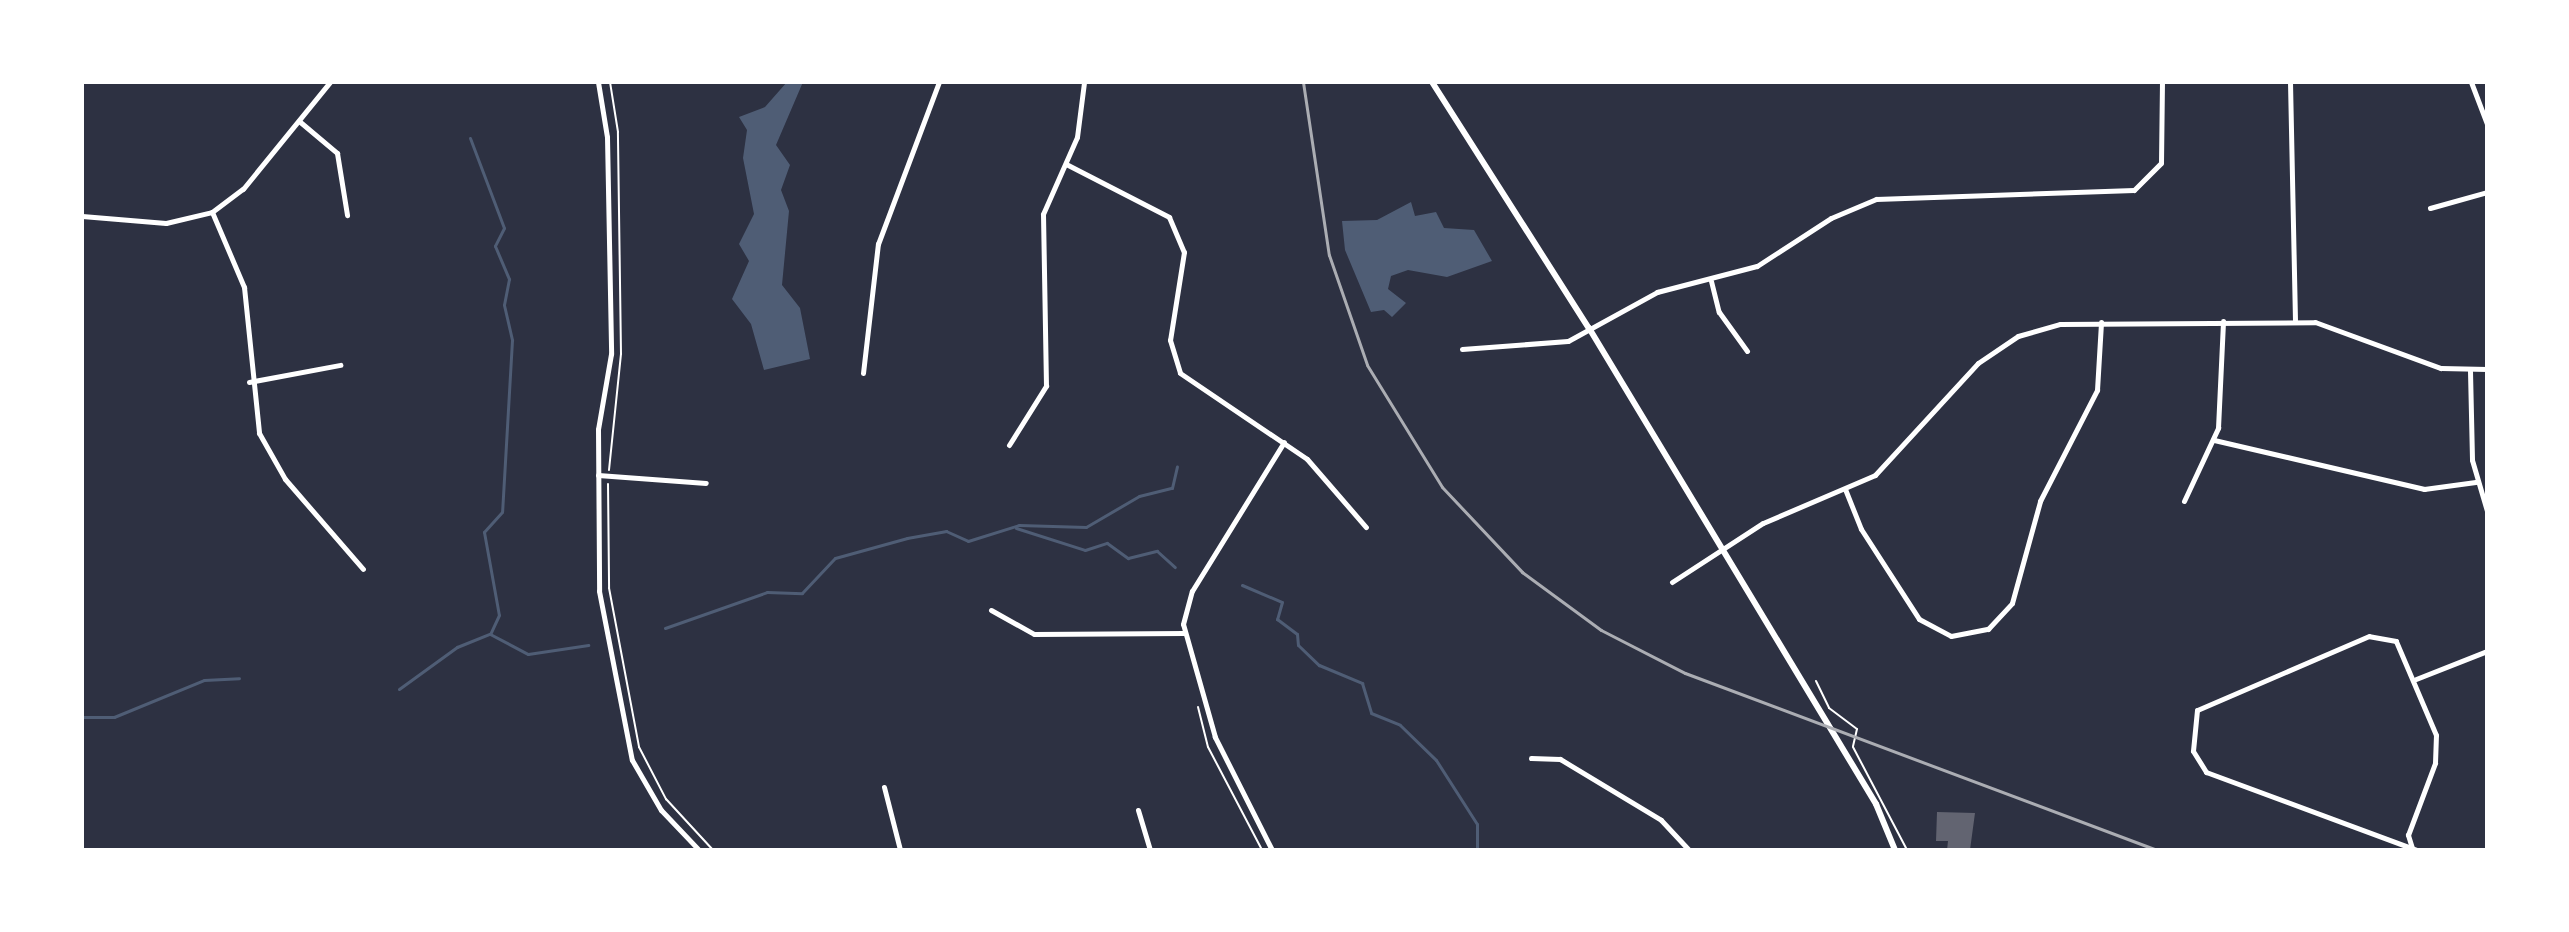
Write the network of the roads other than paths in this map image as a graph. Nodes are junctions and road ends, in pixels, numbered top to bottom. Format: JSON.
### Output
{"nodes":[{"id":1,"x":330,"y":82,"type":"edge"},
{"id":2,"x":598,"y":82,"type":"edge"},
{"id":3,"x":939,"y":82,"type":"edge"},
{"id":4,"x":1084,"y":82,"type":"edge"},
{"id":5,"x":1432,"y":82,"type":"edge"},
{"id":6,"x":2162,"y":82,"type":"edge"},
{"id":7,"x":2290,"y":82,"type":"edge"},
{"id":8,"x":2471,"y":82,"type":"edge"},
{"id":9,"x":299,"y":121,"type":"junction"},
{"id":10,"x":2487,"y":124,"type":"edge"},
{"id":11,"x":1066,"y":164,"type":"junction"},
{"id":12,"x":2487,"y":192,"type":"edge"},
{"id":13,"x":2430,"y":208,"type":"dead end"},
{"id":14,"x":212,"y":212,"type":"junction"},
{"id":15,"x":347,"y":215,"type":"dead end"},
{"id":16,"x":82,"y":216,"type":"edge"},
{"id":17,"x":1711,"y":281,"type":"junction"},
{"id":18,"x":2295,"y":320,"type":"junction"},
{"id":19,"x":2223,"y":321,"type":"junction"},
{"id":20,"x":2101,"y":322,"type":"junction"},
{"id":21,"x":1589,"y":328,"type":"junction"},
{"id":22,"x":1462,"y":349,"type":"dead end"},
{"id":23,"x":1747,"y":351,"type":"dead end"},
{"id":24,"x":340,"y":365,"type":"dead end"},
{"id":25,"x":2487,"y":369,"type":"edge"},
{"id":26,"x":2470,"y":371,"type":"junction"},
{"id":27,"x":863,"y":373,"type":"dead end"},
{"id":28,"x":249,"y":382,"type":"junction"},
{"id":29,"x":2214,"y":440,"type":"junction"},
{"id":30,"x":1284,"y":442,"type":"junction"},
{"id":31,"x":1009,"y":445,"type":"dead end"},
{"id":32,"x":598,"y":475,"type":"junction"},
{"id":33,"x":2476,"y":482,"type":"junction"},
{"id":34,"x":706,"y":483,"type":"dead end"},
{"id":35,"x":1845,"y":489,"type":"junction"},
{"id":36,"x":2184,"y":501,"type":"dead end"},
{"id":37,"x":2487,"y":511,"type":"edge"},
{"id":38,"x":1366,"y":527,"type":"dead end"},
{"id":39,"x":1719,"y":551,"type":"junction"},
{"id":40,"x":363,"y":569,"type":"dead end"},
{"id":41,"x":1672,"y":582,"type":"dead end"},
{"id":42,"x":991,"y":610,"type":"dead end"},
{"id":43,"x":1184,"y":633,"type":"junction"},
{"id":44,"x":2487,"y":651,"type":"edge"},
{"id":45,"x":2416,"y":679,"type":"junction"},
{"id":46,"x":1531,"y":758,"type":"dead end"},
{"id":47,"x":884,"y":787,"type":"dead end"},
{"id":48,"x":1138,"y":810,"type":"dead end"},
{"id":49,"x":2414,"y":849,"type":"edge"},
{"id":50,"x":699,"y":850,"type":"edge"},
{"id":51,"x":900,"y":850,"type":"edge"},
{"id":52,"x":1150,"y":850,"type":"edge"},
{"id":53,"x":1272,"y":850,"type":"edge"},
{"id":54,"x":1689,"y":850,"type":"edge"},
{"id":55,"x":1895,"y":850,"type":"edge"}],
"edges":[{"from":1,"to":9,"type":"street"},
{"from":2,"to":32,"type":"street"},
{"from":3,"to":27,"type":"street"},
{"from":4,"to":11,"type":"street"},
{"from":5,"to":21,"type":"street"},
{"from":6,"to":17,"type":"street"},
{"from":7,"to":18,"type":"street"},
{"from":8,"to":10,"type":"street"},
{"from":9,"to":14,"type":"street"},
{"from":9,"to":15,"type":"street"},
{"from":11,"to":30,"type":"street"},
{"from":11,"to":31,"type":"street"},
{"from":12,"to":13,"type":"street"},
{"from":14,"to":16,"type":"street"},
{"from":14,"to":28,"type":"street"},
{"from":17,"to":21,"type":"street"},
{"from":17,"to":23,"type":"street"},
{"from":18,"to":19,"type":"street"},
{"from":18,"to":26,"type":"street"},
{"from":19,"to":20,"type":"street"},
{"from":19,"to":29,"type":"street"},
{"from":20,"to":35,"type":"street"},
{"from":20,"to":35,"type":"street"},
{"from":21,"to":22,"type":"street"},
{"from":21,"to":39,"type":"street"},
{"from":24,"to":28,"type":"street"},
{"from":25,"to":26,"type":"street"},
{"from":26,"to":33,"type":"street"},
{"from":28,"to":40,"type":"street"},
{"from":29,"to":33,"type":"street"},
{"from":29,"to":36,"type":"street"},
{"from":30,"to":38,"type":"street"},
{"from":30,"to":43,"type":"street"},
{"from":32,"to":34,"type":"street"},
{"from":32,"to":50,"type":"street"},
{"from":33,"to":37,"type":"street"},
{"from":35,"to":39,"type":"street"},
{"from":39,"to":41,"type":"street"},
{"from":39,"to":55,"type":"street"},
{"from":42,"to":43,"type":"street"},
{"from":43,"to":53,"type":"street"},
{"from":44,"to":45,"type":"street"},
{"from":45,"to":49,"type":"street"},
{"from":45,"to":49,"type":"street"},
{"from":46,"to":54,"type":"street"},
{"from":47,"to":51,"type":"street"},
{"from":48,"to":52,"type":"street"}]}
